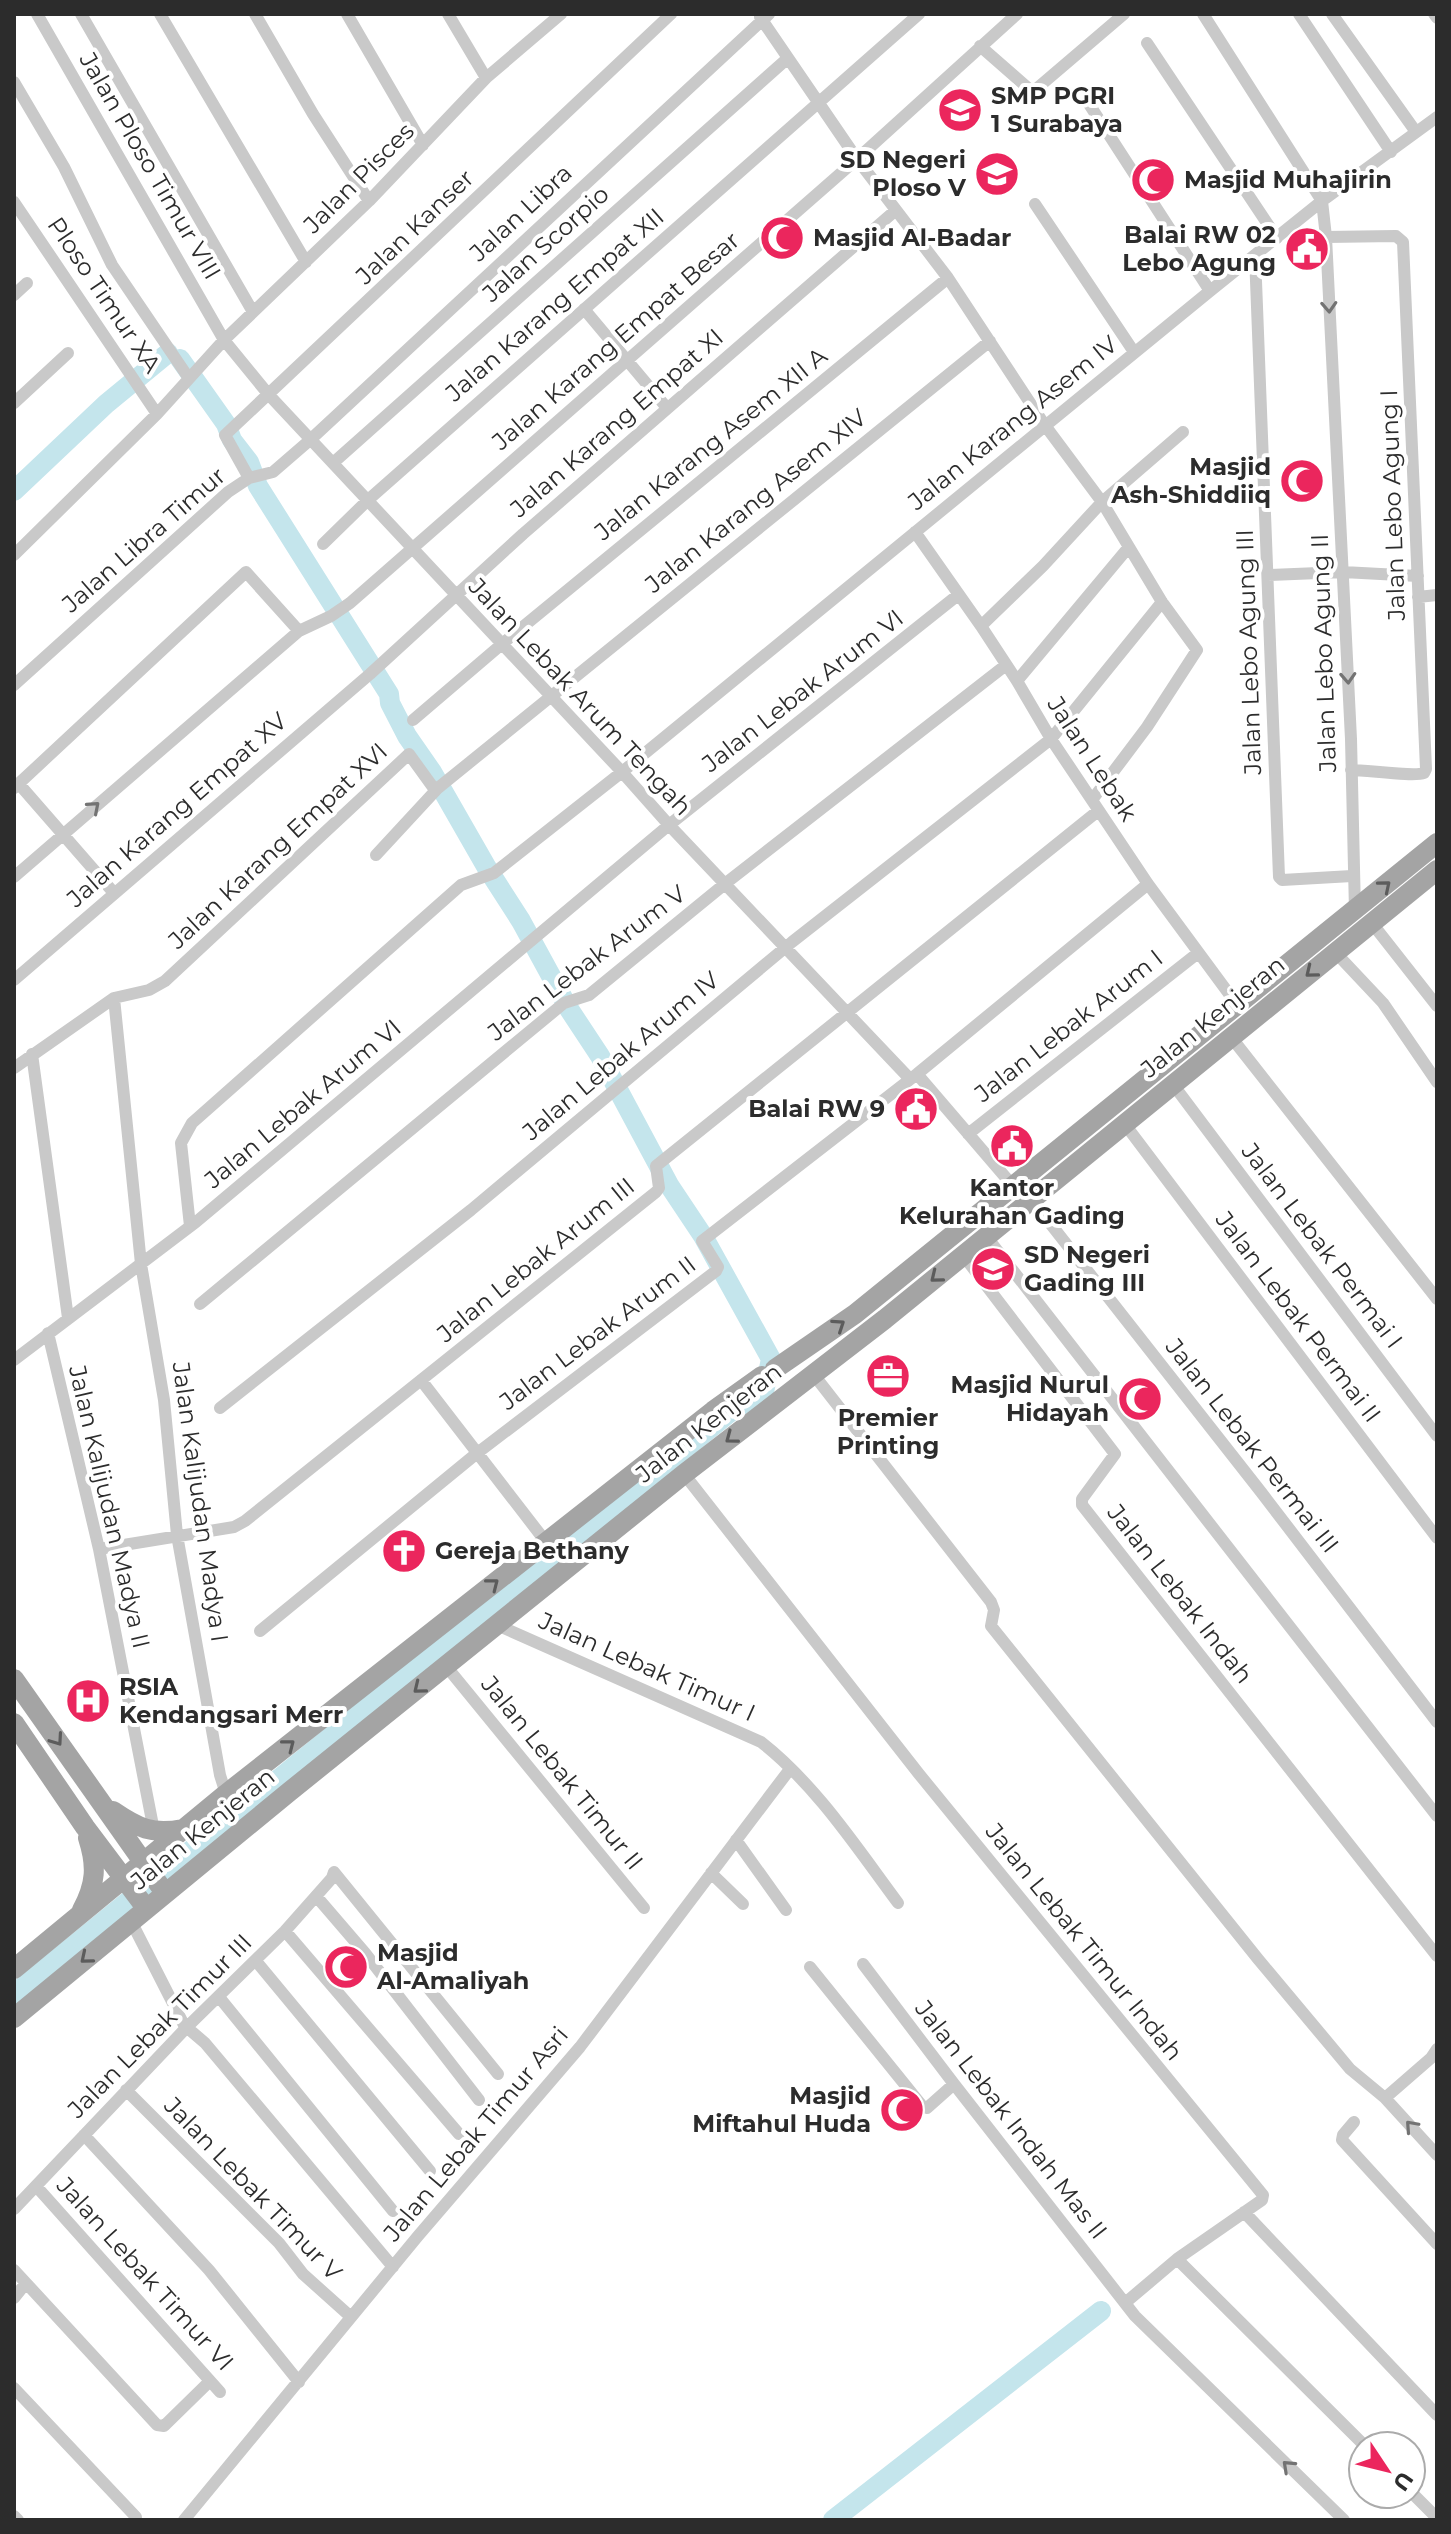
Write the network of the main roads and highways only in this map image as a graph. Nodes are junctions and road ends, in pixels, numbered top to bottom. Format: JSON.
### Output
{"nodes":[{"id":1,"x":1437,"y":843,"type":"edge"},
{"id":2,"x":1437,"y":870,"type":"edge"},
{"id":3,"x":1363,"y":917,"type":"junction"},
{"id":4,"x":1094,"y":1134,"type":"junction"},
{"id":5,"x":1072,"y":1151,"type":"junction"},
{"id":6,"x":14,"y":1679,"type":"edge"},
{"id":7,"x":14,"y":1723,"type":"edge"},
{"id":8,"x":100,"y":1802,"type":"junction"},
{"id":9,"x":85,"y":1827,"type":"junction"},
{"id":10,"x":184,"y":1829,"type":"junction"},
{"id":11,"x":146,"y":1865,"type":"junction"},
{"id":12,"x":126,"y":1883,"type":"junction"},
{"id":13,"x":163,"y":1890,"type":"junction"},
{"id":14,"x":140,"y":1911,"type":"junction"},
{"id":15,"x":78,"y":1917,"type":"junction"},
{"id":16,"x":14,"y":1969,"type":"edge"},
{"id":17,"x":15,"y":2014,"type":"edge"}],
"edges":[{"from":3,"to":1,"type":"main road","name":"Jalan Kenjeran","one_way":true},
{"from":2,"to":3,"type":"main road","name":"Jalan Kenjeran"},
{"from":3,"to":4,"type":"main road","name":"Jalan Kenjeran"},
{"from":3,"to":4,"type":"main road","name":"Jalan Kenjeran","one_way":true},
{"from":4,"to":5,"type":"main road","name":"Jalan Kenjeran"},
{"from":10,"to":5,"type":"main road","name":"Jalan Kenjeran","one_way":true},
{"from":5,"to":13,"type":"main road","name":"Jalan Kenjeran","one_way":true},
{"from":6,"to":8,"type":"main road","one_way":true},
{"from":7,"to":9,"type":"main road"},
{"from":8,"to":10,"type":"main road"},
{"from":8,"to":11,"type":"main road"},
{"from":9,"to":12,"type":"main road"},
{"from":9,"to":15,"type":"main road"},
{"from":10,"to":11,"type":"main road","name":"Jalan Kenjeran"},
{"from":11,"to":12,"type":"main road","name":"Jalan Kenjeran"},
{"from":11,"to":13,"type":"main road"},
{"from":12,"to":14,"type":"main road"},
{"from":12,"to":15,"type":"main road","name":"Jalan Kenjeran"},
{"from":13,"to":14,"type":"main road","name":"Jalan Kenjeran"},
{"from":14,"to":17,"type":"main road","name":"Jalan Kenjeran","one_way":true},
{"from":15,"to":16,"type":"main road","name":"Jalan Kenjeran"}]}
